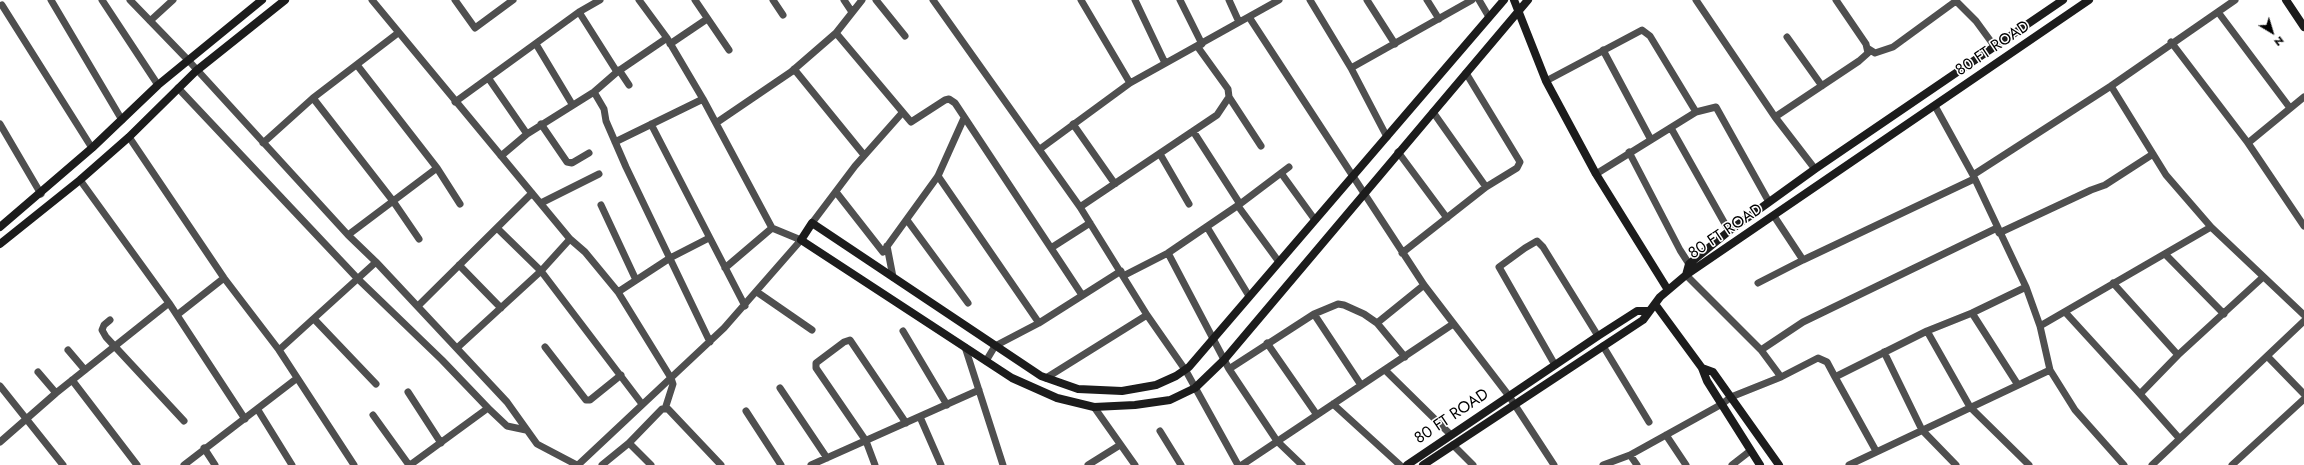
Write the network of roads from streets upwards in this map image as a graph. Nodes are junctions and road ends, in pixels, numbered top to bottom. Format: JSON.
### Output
{"nodes":[{"id":1,"x":51,"y":0,"type":"edge"},
{"id":2,"x":102,"y":0,"type":"edge"},
{"id":3,"x":130,"y":0,"type":"edge"},
{"id":4,"x":173,"y":0,"type":"edge"},
{"id":5,"x":262,"y":0,"type":"edge"},
{"id":6,"x":285,"y":0,"type":"edge"},
{"id":7,"x":372,"y":0,"type":"edge"},
{"id":8,"x":455,"y":0,"type":"edge"},
{"id":9,"x":513,"y":0,"type":"edge"},
{"id":10,"x":600,"y":0,"type":"edge"},
{"id":11,"x":639,"y":0,"type":"edge"},
{"id":12,"x":695,"y":0,"type":"edge"},
{"id":13,"x":773,"y":0,"type":"edge"},
{"id":14,"x":844,"y":0,"type":"edge"},
{"id":15,"x":862,"y":0,"type":"edge"},
{"id":16,"x":876,"y":0,"type":"edge"},
{"id":17,"x":934,"y":0,"type":"edge"},
{"id":18,"x":1081,"y":0,"type":"edge"},
{"id":19,"x":1135,"y":0,"type":"edge"},
{"id":20,"x":1180,"y":0,"type":"edge"},
{"id":21,"x":1229,"y":0,"type":"edge"},
{"id":22,"x":1279,"y":0,"type":"edge"},
{"id":23,"x":1310,"y":0,"type":"edge"},
{"id":24,"x":1367,"y":0,"type":"edge"},
{"id":25,"x":1427,"y":0,"type":"edge"},
{"id":26,"x":1472,"y":0,"type":"edge"},
{"id":27,"x":1479,"y":0,"type":"edge"},
{"id":28,"x":1504,"y":0,"type":"edge"},
{"id":29,"x":1514,"y":0,"type":"edge"},
{"id":30,"x":1528,"y":0,"type":"edge"},
{"id":31,"x":1696,"y":0,"type":"edge"},
{"id":32,"x":1836,"y":0,"type":"edge"},
{"id":33,"x":2064,"y":0,"type":"edge"},
{"id":34,"x":2088,"y":0,"type":"edge"},
{"id":35,"x":2235,"y":0,"type":"edge"},
{"id":36,"x":2286,"y":0,"type":"edge"},
{"id":37,"x":1955,"y":1,"type":"edge"},
{"id":38,"x":2,"y":5,"type":"dead end"},
{"id":39,"x":580,"y":12,"type":"junction"},
{"id":40,"x":852,"y":12,"type":"junction"},
{"id":41,"x":1518,"y":12,"type":"junction"},
{"id":42,"x":2218,"y":12,"type":"junction"},
{"id":43,"x":784,"y":15,"type":"dead end"},
{"id":44,"x":1249,"y":17,"type":"junction"},
{"id":45,"x":1490,"y":17,"type":"junction"},
{"id":46,"x":708,"y":19,"type":"junction"},
{"id":47,"x":1439,"y":19,"type":"junction"},
{"id":48,"x":150,"y":21,"type":"junction"},
{"id":49,"x":1239,"y":22,"type":"junction"},
{"id":50,"x":2304,"y":27,"type":"edge"},
{"id":51,"x":836,"y":32,"type":"junction"},
{"id":52,"x":398,"y":33,"type":"junction"},
{"id":53,"x":905,"y":36,"type":"dead end"},
{"id":54,"x":1787,"y":37,"type":"dead end"},
{"id":55,"x":668,"y":41,"type":"junction"},
{"id":56,"x":2171,"y":42,"type":"junction"},
{"id":57,"x":536,"y":44,"type":"junction"},
{"id":58,"x":1395,"y":44,"type":"junction"},
{"id":59,"x":1200,"y":45,"type":"junction"},
{"id":60,"x":1994,"y":47,"type":"junction"},
{"id":61,"x":1867,"y":48,"type":"junction"},
{"id":62,"x":729,"y":50,"type":"dead end"},
{"id":63,"x":1603,"y":50,"type":"junction"},
{"id":64,"x":188,"y":60,"type":"junction"},
{"id":65,"x":1165,"y":63,"type":"junction"},
{"id":66,"x":357,"y":65,"type":"junction"},
{"id":67,"x":1351,"y":68,"type":"junction"},
{"id":68,"x":794,"y":69,"type":"junction"},
{"id":69,"x":196,"y":71,"type":"junction"},
{"id":70,"x":618,"y":71,"type":"junction"},
{"id":71,"x":1466,"y":73,"type":"junction"},
{"id":72,"x":489,"y":79,"type":"junction"},
{"id":73,"x":1546,"y":81,"type":"junction"},
{"id":74,"x":1130,"y":83,"type":"junction"},
{"id":75,"x":158,"y":85,"type":"junction"},
{"id":76,"x":628,"y":85,"type":"dead end"},
{"id":77,"x":1822,"y":86,"type":"junction"},
{"id":78,"x":2111,"y":86,"type":"junction"},
{"id":79,"x":178,"y":88,"type":"junction"},
{"id":80,"x":594,"y":92,"type":"junction"},
{"id":81,"x":1229,"y":97,"type":"junction"},
{"id":82,"x":2304,"y":97,"type":"edge"},
{"id":83,"x":313,"y":98,"type":"junction"},
{"id":84,"x":703,"y":99,"type":"junction"},
{"id":85,"x":455,"y":102,"type":"junction"},
{"id":86,"x":572,"y":104,"type":"junction"},
{"id":87,"x":1935,"y":106,"type":"junction"},
{"id":88,"x":2290,"y":108,"type":"junction"},
{"id":89,"x":1433,"y":112,"type":"junction"},
{"id":90,"x":1696,"y":112,"type":"junction"},
{"id":91,"x":902,"y":113,"type":"junction"},
{"id":92,"x":1775,"y":117,"type":"junction"},
{"id":93,"x":964,"y":118,"type":"junction"},
{"id":94,"x":122,"y":120,"type":"junction"},
{"id":95,"x":0,"y":124,"type":"edge"},
{"id":96,"x":541,"y":124,"type":"junction"},
{"id":97,"x":651,"y":124,"type":"junction"},
{"id":98,"x":716,"y":124,"type":"junction"},
{"id":99,"x":1073,"y":124,"type":"junction"},
{"id":100,"x":1671,"y":128,"type":"junction"},
{"id":101,"x":1193,"y":131,"type":"junction"},
{"id":102,"x":527,"y":134,"type":"junction"},
{"id":103,"x":128,"y":137,"type":"junction"},
{"id":104,"x":1387,"y":137,"type":"junction"},
{"id":105,"x":1650,"y":138,"type":"junction"},
{"id":106,"x":263,"y":142,"type":"junction"},
{"id":107,"x":615,"y":142,"type":"junction"},
{"id":108,"x":2248,"y":143,"type":"junction"},
{"id":109,"x":1261,"y":146,"type":"dead end"},
{"id":110,"x":92,"y":148,"type":"junction"},
{"id":111,"x":1040,"y":148,"type":"junction"},
{"id":112,"x":1398,"y":152,"type":"junction"},
{"id":113,"x":1629,"y":152,"type":"junction"},
{"id":114,"x":589,"y":153,"type":"dead end"},
{"id":115,"x":1160,"y":154,"type":"junction"},
{"id":116,"x":2153,"y":154,"type":"junction"},
{"id":117,"x":864,"y":155,"type":"junction"},
{"id":118,"x":501,"y":156,"type":"junction"},
{"id":119,"x":1289,"y":167,"type":"dead end"},
{"id":120,"x":437,"y":168,"type":"junction"},
{"id":121,"x":1815,"y":169,"type":"junction"},
{"id":122,"x":1281,"y":173,"type":"junction"},
{"id":123,"x":599,"y":174,"type":"dead end"},
{"id":124,"x":1596,"y":174,"type":"junction"},
{"id":125,"x":938,"y":176,"type":"junction"},
{"id":126,"x":1352,"y":177,"type":"junction"},
{"id":127,"x":1974,"y":177,"type":"junction"},
{"id":128,"x":80,"y":180,"type":"junction"},
{"id":129,"x":1115,"y":184,"type":"junction"},
{"id":130,"x":1486,"y":187,"type":"junction"},
{"id":131,"x":836,"y":192,"type":"junction"},
{"id":132,"x":532,"y":193,"type":"junction"},
{"id":133,"x":1363,"y":193,"type":"junction"},
{"id":134,"x":41,"y":194,"type":"junction"},
{"id":135,"x":393,"y":201,"type":"junction"},
{"id":136,"x":1769,"y":202,"type":"junction"},
{"id":137,"x":541,"y":203,"type":"junction"},
{"id":138,"x":460,"y":204,"type":"dead end"},
{"id":139,"x":1189,"y":204,"type":"dead end"},
{"id":140,"x":601,"y":205,"type":"dead end"},
{"id":141,"x":1239,"y":205,"type":"junction"},
{"id":142,"x":1080,"y":207,"type":"junction"},
{"id":143,"x":1774,"y":216,"type":"junction"},
{"id":144,"x":1447,"y":218,"type":"junction"},
{"id":145,"x":907,"y":220,"type":"junction"},
{"id":146,"x":1315,"y":220,"type":"junction"},
{"id":147,"x":812,"y":223,"type":"junction"},
{"id":148,"x":1090,"y":223,"type":"junction"},
{"id":149,"x":2304,"y":226,"type":"edge"},
{"id":150,"x":0,"y":227,"type":"edge"},
{"id":151,"x":1207,"y":227,"type":"junction"},
{"id":152,"x":2211,"y":227,"type":"junction"},
{"id":153,"x":497,"y":228,"type":"junction"},
{"id":154,"x":772,"y":228,"type":"junction"},
{"id":155,"x":1729,"y":231,"type":"junction"},
{"id":156,"x":1998,"y":231,"type":"junction"},
{"id":157,"x":348,"y":235,"type":"junction"},
{"id":158,"x":709,"y":238,"type":"junction"},
{"id":159,"x":419,"y":239,"type":"dead end"},
{"id":160,"x":570,"y":239,"type":"junction"},
{"id":161,"x":801,"y":240,"type":"junction"},
{"id":162,"x":0,"y":244,"type":"edge"},
{"id":163,"x":887,"y":246,"type":"junction"},
{"id":164,"x":1051,"y":248,"type":"junction"},
{"id":165,"x":1168,"y":253,"type":"junction"},
{"id":166,"x":1402,"y":253,"type":"junction"},
{"id":167,"x":2164,"y":254,"type":"junction"},
{"id":168,"x":670,"y":258,"type":"junction"},
{"id":169,"x":1802,"y":260,"type":"junction"},
{"id":170,"x":376,"y":262,"type":"junction"},
{"id":171,"x":1279,"y":262,"type":"junction"},
{"id":172,"x":1690,"y":264,"type":"junction"},
{"id":173,"x":459,"y":265,"type":"junction"},
{"id":174,"x":725,"y":268,"type":"junction"},
{"id":175,"x":541,"y":271,"type":"junction"},
{"id":176,"x":1122,"y":274,"type":"junction"},
{"id":177,"x":1686,"y":275,"type":"junction"},
{"id":178,"x":893,"y":277,"type":"junction"},
{"id":179,"x":224,"y":278,"type":"junction"},
{"id":180,"x":2262,"y":278,"type":"junction"},
{"id":181,"x":358,"y":279,"type":"junction"},
{"id":182,"x":636,"y":280,"type":"junction"},
{"id":183,"x":1758,"y":283,"type":"dead end"},
{"id":184,"x":2113,"y":283,"type":"junction"},
{"id":185,"x":1424,"y":285,"type":"junction"},
{"id":186,"x":2026,"y":287,"type":"junction"},
{"id":187,"x":1668,"y":290,"type":"junction"},
{"id":188,"x":618,"y":292,"type":"junction"},
{"id":189,"x":757,"y":292,"type":"junction"},
{"id":190,"x":1082,"y":295,"type":"junction"},
{"id":191,"x":1249,"y":296,"type":"junction"},
{"id":192,"x":169,"y":303,"type":"junction"},
{"id":193,"x":968,"y":303,"type":"dead end"},
{"id":194,"x":1655,"y":304,"type":"junction"},
{"id":195,"x":418,"y":306,"type":"junction"},
{"id":196,"x":745,"y":306,"type":"junction"},
{"id":197,"x":501,"y":308,"type":"junction"},
{"id":198,"x":1648,"y":311,"type":"junction"},
{"id":199,"x":2065,"y":312,"type":"junction"},
{"id":200,"x":1972,"y":313,"type":"junction"},
{"id":201,"x":1314,"y":314,"type":"junction"},
{"id":202,"x":2224,"y":314,"type":"junction"},
{"id":203,"x":177,"y":315,"type":"junction"},
{"id":204,"x":1147,"y":315,"type":"junction"},
{"id":205,"x":2304,"y":315,"type":"edge"},
{"id":206,"x":314,"y":319,"type":"junction"},
{"id":207,"x":110,"y":320,"type":"dead end"},
{"id":208,"x":2304,"y":321,"type":"edge"},
{"id":209,"x":1039,"y":323,"type":"junction"},
{"id":210,"x":1377,"y":323,"type":"junction"},
{"id":211,"x":1453,"y":324,"type":"junction"},
{"id":212,"x":2040,"y":326,"type":"junction"},
{"id":213,"x":812,"y":330,"type":"dead end"},
{"id":214,"x":1927,"y":331,"type":"junction"},
{"id":215,"x":903,"y":332,"type":"dead end"},
{"id":216,"x":1598,"y":336,"type":"junction"},
{"id":217,"x":1214,"y":338,"type":"junction"},
{"id":218,"x":710,"y":342,"type":"junction"},
{"id":219,"x":1268,"y":343,"type":"junction"},
{"id":220,"x":114,"y":346,"type":"junction"},
{"id":221,"x":995,"y":346,"type":"junction"},
{"id":222,"x":1603,"y":346,"type":"junction"},
{"id":223,"x":545,"y":347,"type":"dead end"},
{"id":224,"x":965,"y":347,"type":"junction"},
{"id":225,"x":457,"y":348,"type":"junction"},
{"id":226,"x":68,"y":350,"type":"dead end"},
{"id":227,"x":279,"y":350,"type":"junction"},
{"id":228,"x":1761,"y":350,"type":"junction"},
{"id":229,"x":1884,"y":352,"type":"junction"},
{"id":230,"x":2178,"y":355,"type":"junction"},
{"id":231,"x":1405,"y":357,"type":"junction"},
{"id":232,"x":2268,"y":357,"type":"junction"},
{"id":233,"x":1224,"y":360,"type":"junction"},
{"id":234,"x":986,"y":361,"type":"junction"},
{"id":235,"x":1555,"y":365,"type":"junction"},
{"id":236,"x":1702,"y":368,"type":"junction"},
{"id":237,"x":1228,"y":369,"type":"junction"},
{"id":238,"x":85,"y":370,"type":"junction"},
{"id":239,"x":1384,"y":370,"type":"junction"},
{"id":240,"x":2050,"y":370,"type":"junction"},
{"id":241,"x":1186,"y":371,"type":"junction"},
{"id":242,"x":38,"y":372,"type":"dead end"},
{"id":243,"x":621,"y":375,"type":"junction"},
{"id":244,"x":1781,"y":376,"type":"junction"},
{"id":245,"x":1835,"y":377,"type":"junction"},
{"id":246,"x":671,"y":378,"type":"junction"},
{"id":247,"x":1046,"y":378,"type":"junction"},
{"id":248,"x":296,"y":379,"type":"junction"},
{"id":249,"x":72,"y":380,"type":"junction"},
{"id":250,"x":376,"y":384,"type":"dead end"},
{"id":251,"x":1361,"y":385,"type":"junction"},
{"id":252,"x":2018,"y":385,"type":"junction"},
{"id":253,"x":0,"y":386,"type":"edge"},
{"id":254,"x":780,"y":388,"type":"dead end"},
{"id":255,"x":1195,"y":388,"type":"junction"},
{"id":256,"x":979,"y":390,"type":"junction"},
{"id":257,"x":408,"y":392,"type":"dead end"},
{"id":258,"x":56,"y":393,"type":"junction"},
{"id":259,"x":2140,"y":394,"type":"junction"},
{"id":260,"x":2304,"y":394,"type":"edge"},
{"id":261,"x":1509,"y":396,"type":"junction"},
{"id":262,"x":1731,"y":397,"type":"junction"},
{"id":263,"x":2304,"y":399,"type":"edge"},
{"id":264,"x":642,"y":404,"type":"junction"},
{"id":265,"x":1333,"y":404,"type":"junction"},
{"id":266,"x":1514,"y":404,"type":"junction"},
{"id":267,"x":1722,"y":404,"type":"junction"},
{"id":268,"x":947,"y":405,"type":"junction"},
{"id":269,"x":1094,"y":407,"type":"junction"},
{"id":270,"x":1970,"y":407,"type":"junction"},
{"id":271,"x":488,"y":408,"type":"junction"},
{"id":272,"x":665,"y":409,"type":"junction"},
{"id":273,"x":258,"y":410,"type":"junction"},
{"id":274,"x":746,"y":411,"type":"dead end"},
{"id":275,"x":373,"y":415,"type":"dead end"},
{"id":276,"x":1317,"y":415,"type":"junction"},
{"id":277,"x":920,"y":417,"type":"junction"},
{"id":278,"x":245,"y":419,"type":"junction"},
{"id":279,"x":27,"y":420,"type":"junction"},
{"id":280,"x":184,"y":421,"type":"dead end"},
{"id":281,"x":1649,"y":422,"type":"dead end"},
{"id":282,"x":906,"y":423,"type":"junction"},
{"id":283,"x":526,"y":430,"type":"junction"},
{"id":284,"x":1922,"y":430,"type":"junction"},
{"id":285,"x":1160,"y":431,"type":"dead end"},
{"id":286,"x":1451,"y":435,"type":"junction"},
{"id":287,"x":1666,"y":435,"type":"junction"},
{"id":288,"x":2179,"y":438,"type":"junction"},
{"id":289,"x":1277,"y":440,"type":"junction"},
{"id":290,"x":866,"y":441,"type":"junction"},
{"id":291,"x":0,"y":442,"type":"edge"},
{"id":292,"x":441,"y":443,"type":"junction"},
{"id":293,"x":630,"y":444,"type":"junction"},
{"id":294,"x":1120,"y":445,"type":"junction"},
{"id":295,"x":1453,"y":445,"type":"junction"},
{"id":296,"x":204,"y":448,"type":"junction"},
{"id":297,"x":1750,"y":451,"type":"junction"},
{"id":298,"x":1876,"y":451,"type":"junction"},
{"id":299,"x":1630,"y":455,"type":"junction"},
{"id":300,"x":827,"y":458,"type":"junction"},
{"id":301,"x":1853,"y":464,"type":"edge"},
{"id":302,"x":63,"y":465,"type":"edge"},
{"id":303,"x":137,"y":465,"type":"edge"},
{"id":304,"x":184,"y":465,"type":"edge"},
{"id":305,"x":215,"y":465,"type":"edge"},
{"id":306,"x":292,"y":465,"type":"edge"},
{"id":307,"x":354,"y":465,"type":"edge"},
{"id":308,"x":409,"y":465,"type":"edge"},
{"id":309,"x":577,"y":465,"type":"edge"},
{"id":310,"x":602,"y":465,"type":"edge"},
{"id":311,"x":651,"y":465,"type":"edge"},
{"id":312,"x":721,"y":465,"type":"edge"},
{"id":313,"x":781,"y":465,"type":"edge"},
{"id":314,"x":813,"y":465,"type":"edge"},
{"id":315,"x":875,"y":465,"type":"edge"},
{"id":316,"x":941,"y":465,"type":"edge"},
{"id":317,"x":1003,"y":465,"type":"edge"},
{"id":318,"x":1088,"y":465,"type":"edge"},
{"id":319,"x":1135,"y":465,"type":"edge"},
{"id":320,"x":1181,"y":465,"type":"edge"},
{"id":321,"x":1238,"y":465,"type":"edge"},
{"id":322,"x":1242,"y":465,"type":"edge"},
{"id":323,"x":1302,"y":465,"type":"edge"},
{"id":324,"x":1400,"y":465,"type":"edge"},
{"id":325,"x":1407,"y":465,"type":"edge"},
{"id":326,"x":1423,"y":465,"type":"edge"},
{"id":327,"x":1473,"y":465,"type":"edge"},
{"id":328,"x":1554,"y":465,"type":"edge"},
{"id":329,"x":1603,"y":465,"type":"edge"},
{"id":330,"x":1636,"y":465,"type":"edge"},
{"id":331,"x":1686,"y":465,"type":"edge"},
{"id":332,"x":1732,"y":465,"type":"edge"},
{"id":333,"x":1760,"y":465,"type":"edge"},
{"id":334,"x":1779,"y":465,"type":"edge"},
{"id":335,"x":1956,"y":465,"type":"edge"},
{"id":336,"x":2029,"y":465,"type":"edge"},
{"id":337,"x":2124,"y":465,"type":"edge"},
{"id":338,"x":2152,"y":465,"type":"edge"},
{"id":339,"x":2232,"y":465,"type":"edge"}],
"edges":[{"from":1,"to":94,"type":"street"},
{"from":2,"to":75,"type":"street"},
{"from":3,"to":48,"type":"street"},
{"from":4,"to":48,"type":"street"},
{"from":5,"to":64,"type":"street"},
{"from":6,"to":69,"type":"street"},
{"from":7,"to":52,"type":"street"},
{"from":8,"to":9,"type":"street"},
{"from":10,"to":39,"type":"street"},
{"from":11,"to":55,"type":"street"},
{"from":12,"to":46,"type":"street"},
{"from":13,"to":43,"type":"street"},
{"from":14,"to":40,"type":"street"},
{"from":15,"to":40,"type":"street"},
{"from":16,"to":53,"type":"street"},
{"from":17,"to":111,"type":"street"},
{"from":18,"to":74,"type":"street"},
{"from":19,"to":65,"type":"street"},
{"from":20,"to":59,"type":"street"},
{"from":21,"to":49,"type":"street"},
{"from":22,"to":44,"type":"street"},
{"from":23,"to":67,"type":"street"},
{"from":24,"to":58,"type":"street"},
{"from":25,"to":47,"type":"street"},
{"from":26,"to":47,"type":"street"},
{"from":27,"to":45,"type":"street"},
{"from":28,"to":45,"type":"street"},
{"from":29,"to":41,"type":"street"},
{"from":30,"to":41,"type":"street"},
{"from":31,"to":92,"type":"street"},
{"from":32,"to":61,"type":"street"},
{"from":33,"to":60,"type":"street","name":"80 FT ROAD"},
{"from":34,"to":87,"type":"street","name":"80 FT ROAD"},
{"from":35,"to":42,"type":"street"},
{"from":36,"to":50,"type":"street"},
{"from":37,"to":60,"type":"street"},
{"from":37,"to":61,"type":"street"},
{"from":38,"to":110,"type":"street"},
{"from":39,"to":57,"type":"street"},
{"from":39,"to":70,"type":"street"},
{"from":40,"to":51,"type":"street"},
{"from":41,"to":71,"type":"street"},
{"from":41,"to":73,"type":"street"},
{"from":42,"to":56,"type":"street"},
{"from":42,"to":88,"type":"street"},
{"from":44,"to":49,"type":"street"},
{"from":44,"to":126,"type":"street"},
{"from":45,"to":104,"type":"street"},
{"from":46,"to":55,"type":"street"},
{"from":46,"to":62,"type":"street"},
{"from":47,"to":58,"type":"street"},
{"from":48,"to":64,"type":"street"},
{"from":49,"to":59,"type":"street"},
{"from":51,"to":68,"type":"street"},
{"from":51,"to":91,"type":"street"},
{"from":52,"to":66,"type":"street"},
{"from":52,"to":85,"type":"street"},
{"from":54,"to":77,"type":"street"},
{"from":55,"to":70,"type":"street"},
{"from":55,"to":84,"type":"street"},
{"from":56,"to":78,"type":"street"},
{"from":56,"to":108,"type":"street"},
{"from":57,"to":72,"type":"street"},
{"from":57,"to":86,"type":"street"},
{"from":58,"to":67,"type":"street"},
{"from":59,"to":65,"type":"street"},
{"from":59,"to":81,"type":"street"},
{"from":60,"to":121,"type":"street","name":"80 FT ROAD"},
{"from":61,"to":77,"type":"street"},
{"from":63,"to":73,"type":"street"},
{"from":63,"to":90,"type":"street"},
{"from":63,"to":105,"type":"street"},
{"from":64,"to":69,"type":"street"},
{"from":64,"to":75,"type":"street"},
{"from":65,"to":74,"type":"street"},
{"from":66,"to":83,"type":"street"},
{"from":66,"to":120,"type":"street"},
{"from":67,"to":104,"type":"street"},
{"from":68,"to":98,"type":"street"},
{"from":68,"to":117,"type":"street"},
{"from":69,"to":79,"type":"street"},
{"from":69,"to":106,"type":"street"},
{"from":70,"to":76,"type":"street"},
{"from":70,"to":80,"type":"street"},
{"from":71,"to":89,"type":"street"},
{"from":71,"to":130,"type":"street"},
{"from":72,"to":85,"type":"street"},
{"from":72,"to":102,"type":"street"},
{"from":73,"to":124,"type":"street"},
{"from":74,"to":99,"type":"street"},
{"from":75,"to":94,"type":"street"},
{"from":77,"to":92,"type":"street"},
{"from":78,"to":116,"type":"street"},
{"from":78,"to":127,"type":"street"},
{"from":79,"to":103,"type":"street"},
{"from":79,"to":181,"type":"street"},
{"from":80,"to":86,"type":"street"},
{"from":80,"to":107,"type":"street"},
{"from":81,"to":101,"type":"street"},
{"from":81,"to":109,"type":"street"},
{"from":82,"to":88,"type":"street"},
{"from":83,"to":106,"type":"street"},
{"from":83,"to":135,"type":"street"},
{"from":84,"to":97,"type":"street"},
{"from":84,"to":98,"type":"street"},
{"from":85,"to":118,"type":"street"},
{"from":86,"to":96,"type":"street"},
{"from":87,"to":127,"type":"street"},
{"from":87,"to":143,"type":"street","name":"80 FT ROAD"},
{"from":88,"to":108,"type":"street"},
{"from":89,"to":112,"type":"street"},
{"from":89,"to":130,"type":"street"},
{"from":90,"to":100,"type":"street"},
{"from":90,"to":136,"type":"street"},
{"from":91,"to":93,"type":"street"},
{"from":91,"to":117,"type":"street"},
{"from":92,"to":121,"type":"street"},
{"from":93,"to":125,"type":"street"},
{"from":93,"to":164,"type":"street"},
{"from":94,"to":110,"type":"street"},
{"from":95,"to":134,"type":"street"},
{"from":96,"to":102,"type":"street"},
{"from":96,"to":114,"type":"street"},
{"from":97,"to":107,"type":"street"},
{"from":97,"to":158,"type":"street"},
{"from":98,"to":154,"type":"street"},
{"from":99,"to":111,"type":"street"},
{"from":99,"to":129,"type":"street"},
{"from":100,"to":105,"type":"street"},
{"from":100,"to":155,"type":"street"},
{"from":101,"to":115,"type":"street"},
{"from":101,"to":141,"type":"street"},
{"from":102,"to":118,"type":"street"},
{"from":103,"to":128,"type":"street"},
{"from":103,"to":179,"type":"street"},
{"from":104,"to":126,"type":"street"},
{"from":105,"to":113,"type":"street"},
{"from":106,"to":157,"type":"street"},
{"from":107,"to":168,"type":"street"},
{"from":108,"to":149,"type":"street"},
{"from":110,"to":134,"type":"street"},
{"from":111,"to":142,"type":"street"},
{"from":112,"to":133,"type":"street"},
{"from":112,"to":144,"type":"street"},
{"from":113,"to":124,"type":"street"},
{"from":113,"to":172,"type":"street"},
{"from":115,"to":129,"type":"street"},
{"from":115,"to":139,"type":"street"},
{"from":116,"to":152,"type":"street"},
{"from":116,"to":156,"type":"street"},
{"from":117,"to":131,"type":"street"},
{"from":118,"to":132,"type":"street"},
{"from":119,"to":122,"type":"street"},
{"from":120,"to":135,"type":"street"},
{"from":120,"to":138,"type":"street"},
{"from":121,"to":136,"type":"street","name":"80 FT ROAD"},
{"from":122,"to":141,"type":"street"},
{"from":122,"to":146,"type":"street"},
{"from":123,"to":137,"type":"street"},
{"from":124,"to":187,"type":"street"},
{"from":125,"to":145,"type":"street"},
{"from":125,"to":209,"type":"street"},
{"from":126,"to":133,"type":"street"},
{"from":126,"to":146,"type":"street"},
{"from":127,"to":156,"type":"street"},
{"from":127,"to":169,"type":"street"},
{"from":128,"to":162,"type":"street"},
{"from":128,"to":192,"type":"street"},
{"from":129,"to":142,"type":"street"},
{"from":130,"to":144,"type":"street"},
{"from":131,"to":147,"type":"street"},
{"from":131,"to":163,"type":"street"},
{"from":132,"to":137,"type":"street"},
{"from":132,"to":153,"type":"street"},
{"from":133,"to":166,"type":"street"},
{"from":133,"to":233,"type":"street"},
{"from":134,"to":150,"type":"street"},
{"from":135,"to":157,"type":"street"},
{"from":135,"to":159,"type":"street"},
{"from":136,"to":155,"type":"street","name":"80 FT ROAD"},
{"from":137,"to":160,"type":"street"},
{"from":140,"to":182,"type":"street"},
{"from":141,"to":151,"type":"street"},
{"from":141,"to":171,"type":"street"},
{"from":142,"to":148,"type":"street"},
{"from":143,"to":169,"type":"street"},
{"from":143,"to":177,"type":"street","name":"80 FT ROAD"},
{"from":144,"to":166,"type":"street"},
{"from":145,"to":163,"type":"street"},
{"from":145,"to":193,"type":"street"},
{"from":146,"to":171,"type":"street"},
{"from":147,"to":161,"type":"street"},
{"from":147,"to":178,"type":"street"},
{"from":148,"to":164,"type":"street"},
{"from":148,"to":176,"type":"street"},
{"from":151,"to":165,"type":"street"},
{"from":151,"to":191,"type":"street"},
{"from":152,"to":167,"type":"street"},
{"from":152,"to":180,"type":"street"},
{"from":153,"to":173,"type":"street"},
{"from":153,"to":175,"type":"street"},
{"from":154,"to":161,"type":"street"},
{"from":154,"to":174,"type":"street"},
{"from":155,"to":172,"type":"street","name":"80 FT ROAD"},
{"from":156,"to":186,"type":"street"},
{"from":156,"to":228,"type":"street"},
{"from":157,"to":170,"type":"street"},
{"from":158,"to":168,"type":"street"},
{"from":158,"to":174,"type":"street"},
{"from":160,"to":175,"type":"street"},
{"from":160,"to":188,"type":"street"},
{"from":161,"to":189,"type":"street"},
{"from":161,"to":224,"type":"street"},
{"from":163,"to":178,"type":"street"},
{"from":164,"to":190,"type":"street"},
{"from":165,"to":176,"type":"street"},
{"from":165,"to":217,"type":"street"},
{"from":166,"to":185,"type":"street"},
{"from":167,"to":184,"type":"street"},
{"from":167,"to":202,"type":"street"},
{"from":168,"to":182,"type":"street"},
{"from":168,"to":218,"type":"street"},
{"from":169,"to":183,"type":"street"},
{"from":170,"to":181,"type":"street"},
{"from":170,"to":195,"type":"street"},
{"from":171,"to":191,"type":"street"},
{"from":172,"to":177,"type":"street","name":"80 FT ROAD"},
{"from":173,"to":195,"type":"street"},
{"from":173,"to":197,"type":"street"},
{"from":174,"to":196,"type":"street"},
{"from":175,"to":197,"type":"street"},
{"from":175,"to":243,"type":"street"},
{"from":176,"to":190,"type":"street"},
{"from":176,"to":204,"type":"street"},
{"from":177,"to":187,"type":"street"},
{"from":177,"to":228,"type":"street"},
{"from":178,"to":221,"type":"street"},
{"from":179,"to":203,"type":"street"},
{"from":179,"to":227,"type":"street"},
{"from":180,"to":202,"type":"street"},
{"from":180,"to":205,"type":"street"},
{"from":181,"to":206,"type":"street"},
{"from":181,"to":271,"type":"street"},
{"from":182,"to":188,"type":"street"},
{"from":184,"to":199,"type":"street"},
{"from":184,"to":230,"type":"street"},
{"from":185,"to":210,"type":"street"},
{"from":185,"to":211,"type":"street"},
{"from":186,"to":200,"type":"street"},
{"from":186,"to":212,"type":"street"},
{"from":187,"to":194,"type":"street"},
{"from":188,"to":246,"type":"street"},
{"from":189,"to":196,"type":"street"},
{"from":189,"to":213,"type":"street"},
{"from":190,"to":209,"type":"street"},
{"from":191,"to":217,"type":"street"},
{"from":192,"to":203,"type":"street"},
{"from":192,"to":220,"type":"street"},
{"from":194,"to":198,"type":"street"},
{"from":194,"to":236,"type":"street"},
{"from":195,"to":225,"type":"street"},
{"from":196,"to":218,"type":"street"},
{"from":197,"to":225,"type":"street"},
{"from":198,"to":216,"type":"street","name":"80 FT ROAD"},
{"from":198,"to":222,"type":"street","name":"80 FT ROAD"},
{"from":199,"to":212,"type":"street"},
{"from":199,"to":259,"type":"street"},
{"from":200,"to":214,"type":"street"},
{"from":200,"to":252,"type":"street"},
{"from":201,"to":210,"type":"street"},
{"from":201,"to":219,"type":"street"},
{"from":201,"to":251,"type":"street"},
{"from":202,"to":230,"type":"street"},
{"from":203,"to":278,"type":"street"},
{"from":204,"to":241,"type":"street"},
{"from":204,"to":247,"type":"street"},
{"from":206,"to":227,"type":"street"},
{"from":206,"to":250,"type":"street"},
{"from":207,"to":220,"type":"street"},
{"from":208,"to":232,"type":"street"},
{"from":209,"to":221,"type":"street"},
{"from":210,"to":231,"type":"street"},
{"from":211,"to":231,"type":"street"},
{"from":211,"to":261,"type":"street"},
{"from":212,"to":240,"type":"street"},
{"from":214,"to":229,"type":"street"},
{"from":214,"to":270,"type":"street"},
{"from":215,"to":268,"type":"street"},
{"from":216,"to":235,"type":"street","name":"80 FT ROAD"},
{"from":216,"to":235,"type":"street"},
{"from":217,"to":233,"type":"street"},
{"from":217,"to":241,"type":"street"},
{"from":218,"to":246,"type":"street"},
{"from":219,"to":237,"type":"street"},
{"from":219,"to":276,"type":"street"},
{"from":220,"to":238,"type":"street"},
{"from":220,"to":280,"type":"street"},
{"from":221,"to":234,"type":"street"},
{"from":221,"to":247,"type":"street"},
{"from":222,"to":266,"type":"street","name":"80 FT ROAD"},
{"from":222,"to":281,"type":"street"},
{"from":223,"to":243,"type":"street"},
{"from":224,"to":234,"type":"street"},
{"from":224,"to":256,"type":"street"},
{"from":225,"to":283,"type":"street"},
{"from":226,"to":238,"type":"street"},
{"from":227,"to":248,"type":"street"},
{"from":228,"to":244,"type":"street"},
{"from":229,"to":245,"type":"street"},
{"from":229,"to":284,"type":"street"},
{"from":230,"to":259,"type":"street"},
{"from":231,"to":239,"type":"street"},
{"from":232,"to":260,"type":"street"},
{"from":232,"to":288,"type":"street"},
{"from":233,"to":237,"type":"street"},
{"from":233,"to":255,"type":"street"},
{"from":234,"to":269,"type":"street"},
{"from":235,"to":261,"type":"street","name":"80 FT ROAD"},
{"from":236,"to":262,"type":"street"},
{"from":236,"to":267,"type":"street"},
{"from":237,"to":289,"type":"street"},
{"from":238,"to":249,"type":"street"},
{"from":239,"to":251,"type":"street"},
{"from":239,"to":286,"type":"street"},
{"from":240,"to":252,"type":"street"},
{"from":240,"to":337,"type":"street"},
{"from":241,"to":247,"type":"street"},
{"from":241,"to":255,"type":"street"},
{"from":242,"to":258,"type":"street"},
{"from":243,"to":264,"type":"street"},
{"from":244,"to":245,"type":"street"},
{"from":244,"to":262,"type":"street"},
{"from":245,"to":298,"type":"street"},
{"from":246,"to":264,"type":"street"},
{"from":246,"to":272,"type":"street"},
{"from":248,"to":273,"type":"street"},
{"from":248,"to":307,"type":"street"},
{"from":249,"to":258,"type":"street"},
{"from":249,"to":303,"type":"street"},
{"from":251,"to":265,"type":"street"},
{"from":252,"to":270,"type":"street"},
{"from":253,"to":279,"type":"street"},
{"from":254,"to":300,"type":"street"},
{"from":255,"to":269,"type":"street"},
{"from":255,"to":321,"type":"street"},
{"from":256,"to":268,"type":"street"},
{"from":256,"to":317,"type":"street"},
{"from":257,"to":292,"type":"street"},
{"from":258,"to":279,"type":"street"},
{"from":259,"to":288,"type":"street"},
{"from":261,"to":266,"type":"street"},
{"from":261,"to":286,"type":"street","name":"80 FT ROAD"},
{"from":262,"to":267,"type":"street"},
{"from":262,"to":334,"type":"street"},
{"from":263,"to":339,"type":"street"},
{"from":264,"to":309,"type":"street"},
{"from":265,"to":276,"type":"street"},
{"from":265,"to":324,"type":"street"},
{"from":266,"to":295,"type":"street","name":"80 FT ROAD"},
{"from":266,"to":328,"type":"street"},
{"from":267,"to":287,"type":"street"},
{"from":267,"to":297,"type":"street"},
{"from":268,"to":277,"type":"street"},
{"from":269,"to":294,"type":"street"},
{"from":270,"to":284,"type":"street"},
{"from":270,"to":336,"type":"street"},
{"from":271,"to":283,"type":"street"},
{"from":271,"to":292,"type":"street"},
{"from":272,"to":293,"type":"street"},
{"from":272,"to":312,"type":"street"},
{"from":273,"to":278,"type":"street"},
{"from":273,"to":306,"type":"street"},
{"from":274,"to":313,"type":"street"},
{"from":275,"to":308,"type":"street"},
{"from":276,"to":289,"type":"street"},
{"from":277,"to":282,"type":"street"},
{"from":277,"to":316,"type":"street"},
{"from":278,"to":296,"type":"street"},
{"from":279,"to":291,"type":"street"},
{"from":279,"to":302,"type":"street"},
{"from":282,"to":290,"type":"street"},
{"from":282,"to":290,"type":"street"},
{"from":283,"to":309,"type":"street"},
{"from":284,"to":298,"type":"street"},
{"from":284,"to":335,"type":"street"},
{"from":285,"to":320,"type":"street"},
{"from":286,"to":325,"type":"street","name":"80 FT ROAD"},
{"from":287,"to":299,"type":"street"},
{"from":287,"to":331,"type":"street"},
{"from":288,"to":338,"type":"street"},
{"from":289,"to":322,"type":"street"},
{"from":289,"to":323,"type":"street"},
{"from":290,"to":300,"type":"street"},
{"from":290,"to":315,"type":"street"},
{"from":292,"to":308,"type":"street"},
{"from":293,"to":310,"type":"street"},
{"from":293,"to":311,"type":"street"},
{"from":294,"to":318,"type":"street"},
{"from":294,"to":319,"type":"street"},
{"from":295,"to":326,"type":"street","name":"80 FT ROAD"},
{"from":295,"to":327,"type":"street"},
{"from":296,"to":304,"type":"street"},
{"from":296,"to":305,"type":"street"},
{"from":297,"to":332,"type":"street"},
{"from":297,"to":333,"type":"street"},
{"from":298,"to":301,"type":"street"},
{"from":299,"to":329,"type":"street"},
{"from":299,"to":330,"type":"street"},
{"from":300,"to":314,"type":"street"}]}
